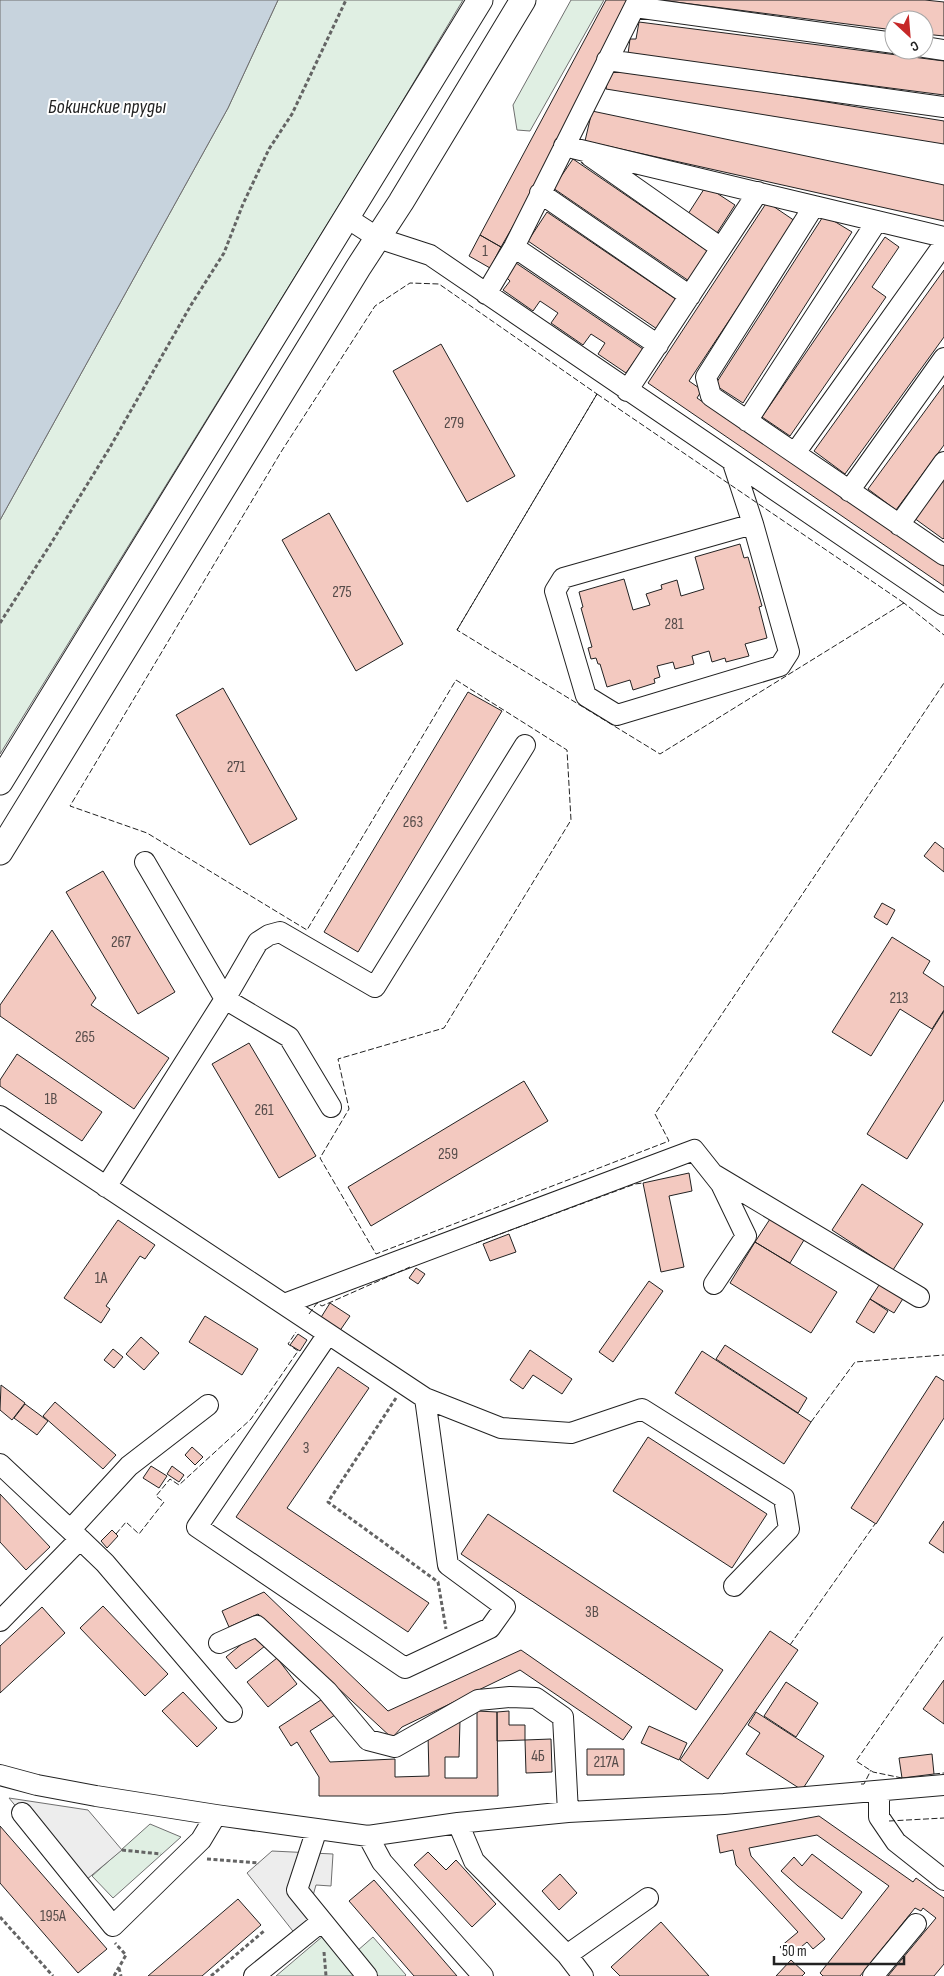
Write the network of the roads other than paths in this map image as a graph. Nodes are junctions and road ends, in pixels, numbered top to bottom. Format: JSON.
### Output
{"nodes":[{"id":1,"x":480,"y":0,"type":"edge"},
{"id":2,"x":523,"y":0,"type":"edge"},
{"id":3,"x":636,"y":4,"type":"edge"},
{"id":4,"x":884,"y":41,"type":"edge"},
{"id":5,"x":607,"y":60,"type":"junction"},
{"id":6,"x":944,"y":107,"type":"edge"},
{"id":7,"x":572,"y":148,"type":"junction"},
{"id":8,"x":758,"y":192,"type":"junction"},
{"id":9,"x":540,"y":193,"type":"junction"},
{"id":10,"x":814,"y":206,"type":"junction"},
{"id":11,"x":347,"y":218,"type":"junction"},
{"id":12,"x":878,"y":221,"type":"junction"},
{"id":13,"x":944,"y":237,"type":"edge"},
{"id":14,"x":378,"y":238,"type":"junction"},
{"id":15,"x":944,"y":244,"type":"edge"},
{"id":16,"x":514,"y":247,"type":"junction"},
{"id":17,"x":722,"y":248,"type":"junction"},
{"id":18,"x":486,"y":294,"type":"junction"},
{"id":19,"x":690,"y":296,"type":"junction"},
{"id":20,"x":658,"y":345,"type":"junction"},
{"id":21,"x":944,"y":358,"type":"edge"},
{"id":22,"x":628,"y":391,"type":"junction"},
{"id":23,"x":747,"y":420,"type":"junction"},
{"id":24,"x":795,"y":453,"type":"junction"},
{"id":25,"x":944,"y":462,"type":"edge"},
{"id":26,"x":733,"y":463,"type":"junction"},
{"id":27,"x":849,"y":491,"type":"junction"},
{"id":28,"x":754,"y":524,"type":"junction"},
{"id":29,"x":899,"y":525,"type":"junction"},
{"id":30,"x":944,"y":555,"type":"edge"},
{"id":31,"x":944,"y":605,"type":"edge"},
{"id":32,"x":526,"y":745,"type":"dead end"},
{"id":33,"x":0,"y":782,"type":"edge"},
{"id":34,"x":0,"y":852,"type":"edge"},
{"id":35,"x":145,"y":862,"type":"dead end"},
{"id":36,"x":225,"y":999,"type":"junction"},
{"id":37,"x":331,"y":1107,"type":"dead end"},
{"id":38,"x":0,"y":1116,"type":"edge"},
{"id":39,"x":712,"y":1172,"type":"junction"},
{"id":40,"x":106,"y":1187,"type":"junction"},
{"id":41,"x":714,"y":1284,"type":"dead end"},
{"id":42,"x":919,"y":1297,"type":"dead end"},
{"id":43,"x":284,"y":1304,"type":"junction"},
{"id":44,"x":328,"y":1334,"type":"junction"},
{"id":45,"x":425,"y":1398,"type":"junction"},
{"id":46,"x":208,"y":1405,"type":"dead end"},
{"id":47,"x":0,"y":1464,"type":"edge"},
{"id":48,"x":75,"y":1534,"type":"junction"},
{"id":49,"x":734,"y":1586,"type":"dead end"},
{"id":50,"x":0,"y":1621,"type":"edge"},
{"id":51,"x":219,"y":1643,"type":"dead end"},
{"id":52,"x":232,"y":1712,"type":"dead end"},
{"id":53,"x":0,"y":1775,"type":"edge"},
{"id":54,"x":944,"y":1785,"type":"edge"},
{"id":55,"x":879,"y":1791,"type":"junction"},
{"id":56,"x":568,"y":1812,"type":"junction"},
{"id":57,"x":22,"y":1813,"type":"dead end"},
{"id":58,"x":216,"y":1815,"type":"junction"},
{"id":59,"x":458,"y":1823,"type":"junction"},
{"id":60,"x":317,"y":1828,"type":"junction"},
{"id":61,"x":368,"y":1836,"type":"junction"},
{"id":62,"x":944,"y":1880,"type":"edge"},
{"id":63,"x":648,"y":1898,"type":"dead end"},
{"id":64,"x":321,"y":1922,"type":"junction"},
{"id":65,"x":916,"y":1924,"type":"dead end"},
{"id":66,"x":567,"y":1955,"type":"junction"},
{"id":67,"x":254,"y":1976,"type":"edge"},
{"id":68,"x":367,"y":1976,"type":"edge"},
{"id":69,"x":483,"y":1976,"type":"edge"},
{"id":70,"x":583,"y":1976,"type":"edge"},
{"id":71,"x":873,"y":1976,"type":"edge"}],
"edges":[{"from":1,"to":11,"type":"main road"},
{"from":2,"to":14,"type":"main road"},
{"from":3,"to":4,"type":"lane"},
{"from":3,"to":5,"type":"lane"},
{"from":5,"to":6,"type":"lane"},
{"from":5,"to":7,"type":"lane"},
{"from":7,"to":8,"type":"lane"},
{"from":7,"to":9,"type":"lane"},
{"from":7,"to":17,"type":"lane"},
{"from":8,"to":10,"type":"lane"},
{"from":8,"to":17,"type":"lane"},
{"from":9,"to":16,"type":"lane"},
{"from":9,"to":19,"type":"lane"},
{"from":10,"to":12,"type":"lane"},
{"from":10,"to":23,"type":"lane"},
{"from":11,"to":14,"type":"lane"},
{"from":11,"to":33,"type":"main road"},
{"from":12,"to":13,"type":"lane"},
{"from":12,"to":23,"type":"lane"},
{"from":14,"to":18,"type":"lane"},
{"from":14,"to":34,"type":"main road"},
{"from":15,"to":24,"type":"lane"},
{"from":16,"to":18,"type":"lane"},
{"from":16,"to":20,"type":"lane"},
{"from":17,"to":19,"type":"lane"},
{"from":18,"to":22,"type":"lane"},
{"from":19,"to":20,"type":"lane"},
{"from":20,"to":22,"type":"lane"},
{"from":21,"to":27,"type":"lane"},
{"from":22,"to":26,"type":"lane"},
{"from":23,"to":24,"type":"lane"},
{"from":24,"to":27,"type":"lane"},
{"from":25,"to":29,"type":"lane"},
{"from":26,"to":28,"type":"lane"},
{"from":26,"to":31,"type":"lane"},
{"from":27,"to":29,"type":"lane"},
{"from":28,"to":28,"type":"lane"},
{"from":29,"to":30,"type":"lane"},
{"from":32,"to":36,"type":"lane"},
{"from":35,"to":36,"type":"lane"},
{"from":36,"to":37,"type":"lane"},
{"from":36,"to":40,"type":"lane"},
{"from":38,"to":40,"type":"lane"},
{"from":39,"to":41,"type":"lane"},
{"from":39,"to":42,"type":"lane"},
{"from":39,"to":43,"type":"lane"},
{"from":40,"to":43,"type":"lane"},
{"from":43,"to":44,"type":"lane"},
{"from":44,"to":45,"type":"lane"},
{"from":44,"to":45,"type":"lane"},
{"from":45,"to":49,"type":"lane"},
{"from":46,"to":48,"type":"lane"},
{"from":47,"to":48,"type":"lane"},
{"from":48,"to":50,"type":"lane"},
{"from":48,"to":52,"type":"lane"},
{"from":51,"to":56,"type":"lane"},
{"from":53,"to":58,"type":"lane"},
{"from":54,"to":55,"type":"lane"},
{"from":55,"to":56,"type":"lane"},
{"from":55,"to":62,"type":"lane"},
{"from":56,"to":59,"type":"lane"},
{"from":57,"to":58,"type":"lane"},
{"from":58,"to":60,"type":"lane"},
{"from":59,"to":61,"type":"lane"},
{"from":59,"to":66,"type":"lane"},
{"from":60,"to":61,"type":"lane"},
{"from":60,"to":64,"type":"lane"},
{"from":61,"to":69,"type":"lane"},
{"from":63,"to":66,"type":"lane"},
{"from":64,"to":67,"type":"lane"},
{"from":64,"to":68,"type":"lane"},
{"from":65,"to":71,"type":"lane"},
{"from":66,"to":70,"type":"lane"}]}
